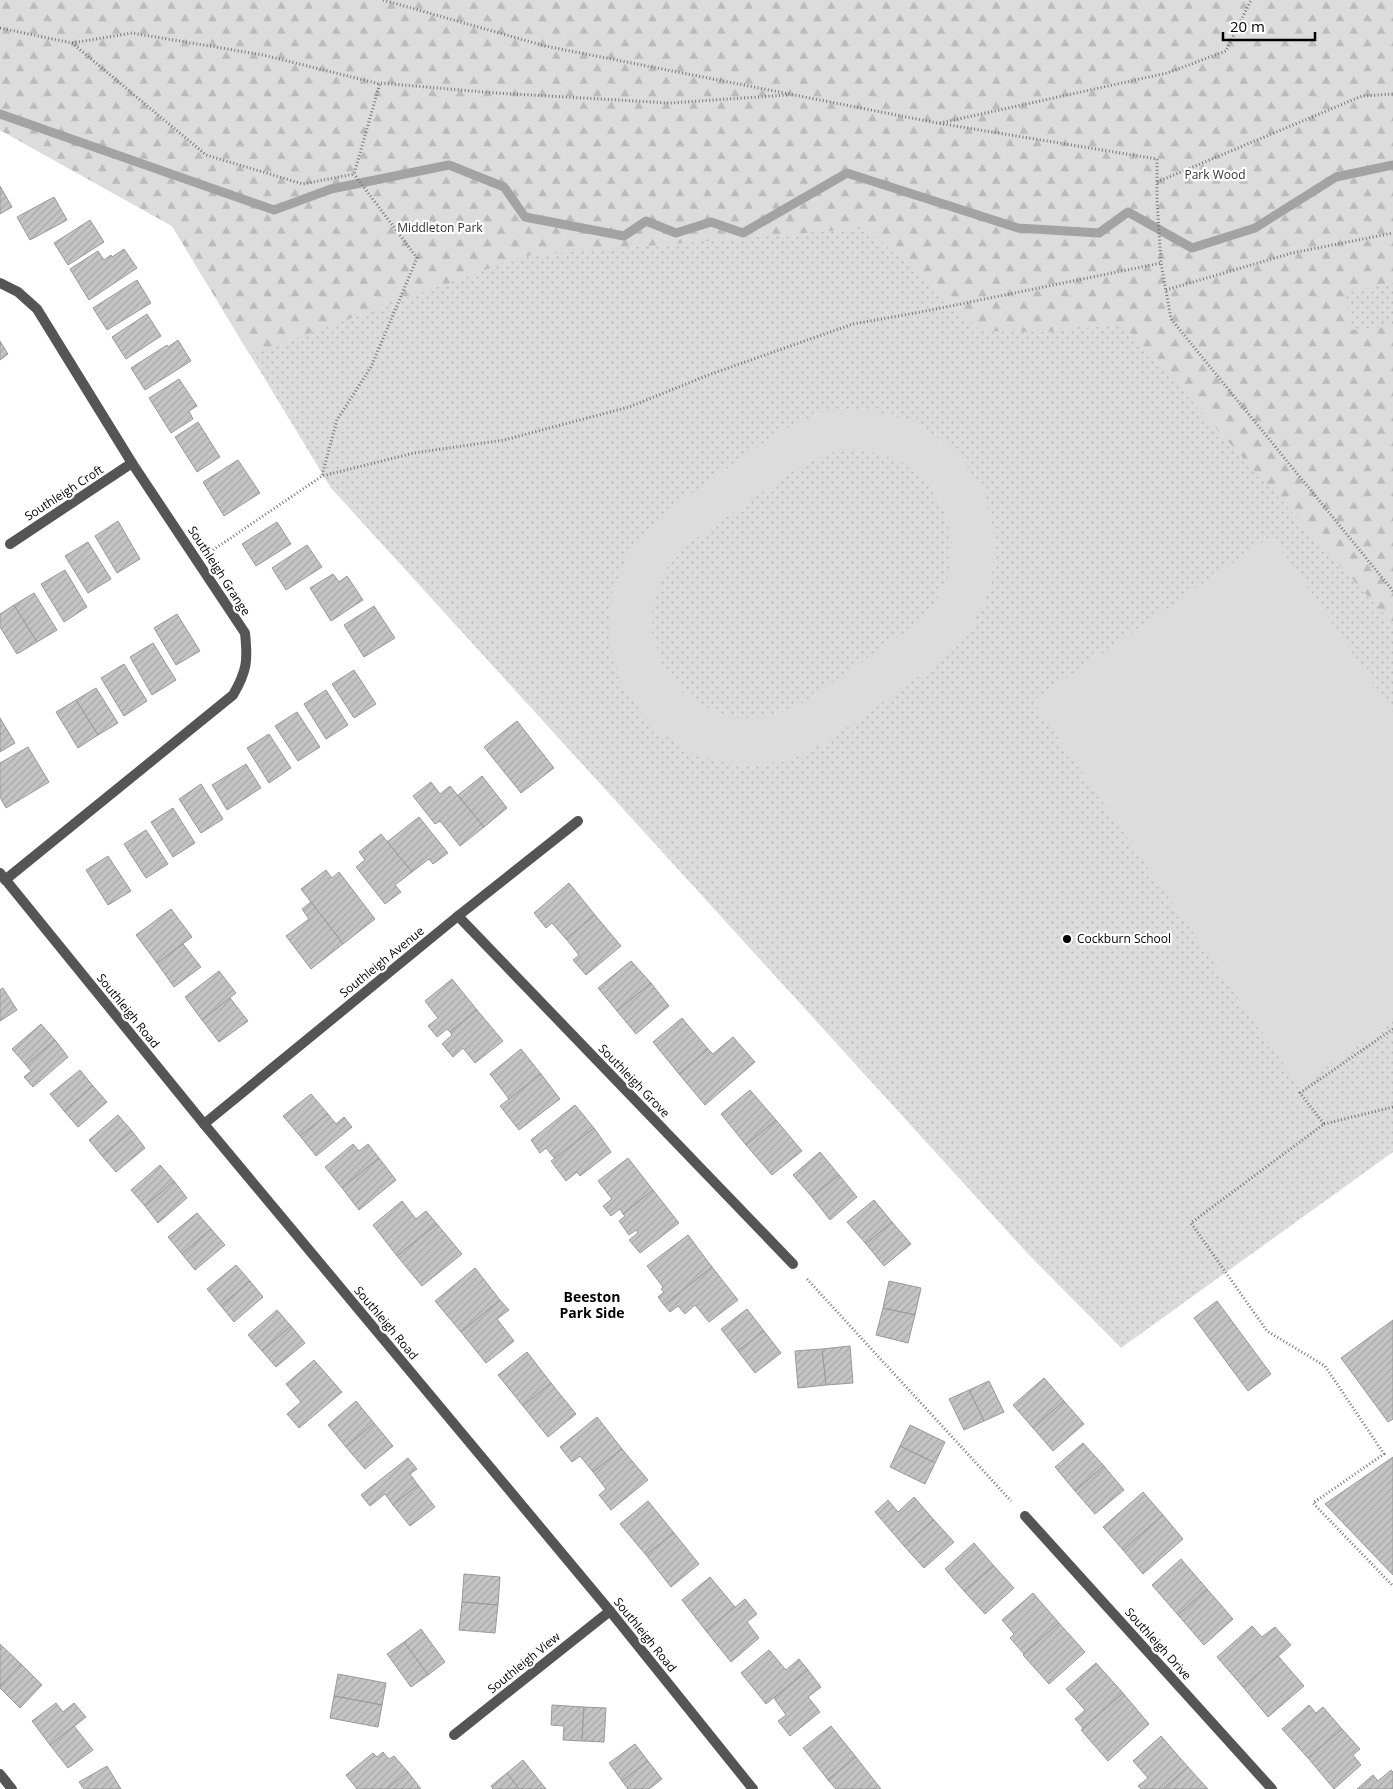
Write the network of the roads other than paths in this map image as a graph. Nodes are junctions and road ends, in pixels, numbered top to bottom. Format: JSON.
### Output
{"nodes":[{"id":1,"x":0,"y":283,"type":"edge"},
{"id":2,"x":132,"y":463,"type":"junction"},
{"id":3,"x":10,"y":544,"type":"dead end"},
{"id":4,"x":578,"y":821,"type":"dead end"},
{"id":5,"x":2,"y":877,"type":"edge"},
{"id":6,"x":458,"y":916,"type":"junction"},
{"id":7,"x":204,"y":1124,"type":"junction"},
{"id":8,"x":793,"y":1264,"type":"road end"},
{"id":9,"x":1025,"y":1516,"type":"road end"},
{"id":10,"x":610,"y":1611,"type":"junction"},
{"id":11,"x":454,"y":1735,"type":"dead end"},
{"id":12,"x":0,"y":1774,"type":"edge"},
{"id":13,"x":12,"y":1789,"type":"edge"},
{"id":14,"x":753,"y":1789,"type":"edge"},
{"id":15,"x":1272,"y":1789,"type":"edge"}],
"edges":[{"from":1,"to":2,"type":"street","name":"Southleigh Grange"},
{"from":2,"to":3,"type":"street","name":"Southleigh Croft"},
{"from":2,"to":5,"type":"street","name":"Southleigh Grange"},
{"from":4,"to":6,"type":"street","name":"Southleigh Avenue"},
{"from":5,"to":7,"type":"street","name":"Southleigh Road"},
{"from":6,"to":7,"type":"street","name":"Southleigh Avenue"},
{"from":6,"to":8,"type":"street","name":"Southleigh Grove"},
{"from":7,"to":10,"type":"street","name":"Southleigh Road"},
{"from":9,"to":15,"type":"street","name":"Southleigh Drive"},
{"from":10,"to":11,"type":"street","name":"Southleigh View"},
{"from":10,"to":14,"type":"street","name":"Southleigh Road"},
{"from":12,"to":13,"type":"street"}]}
